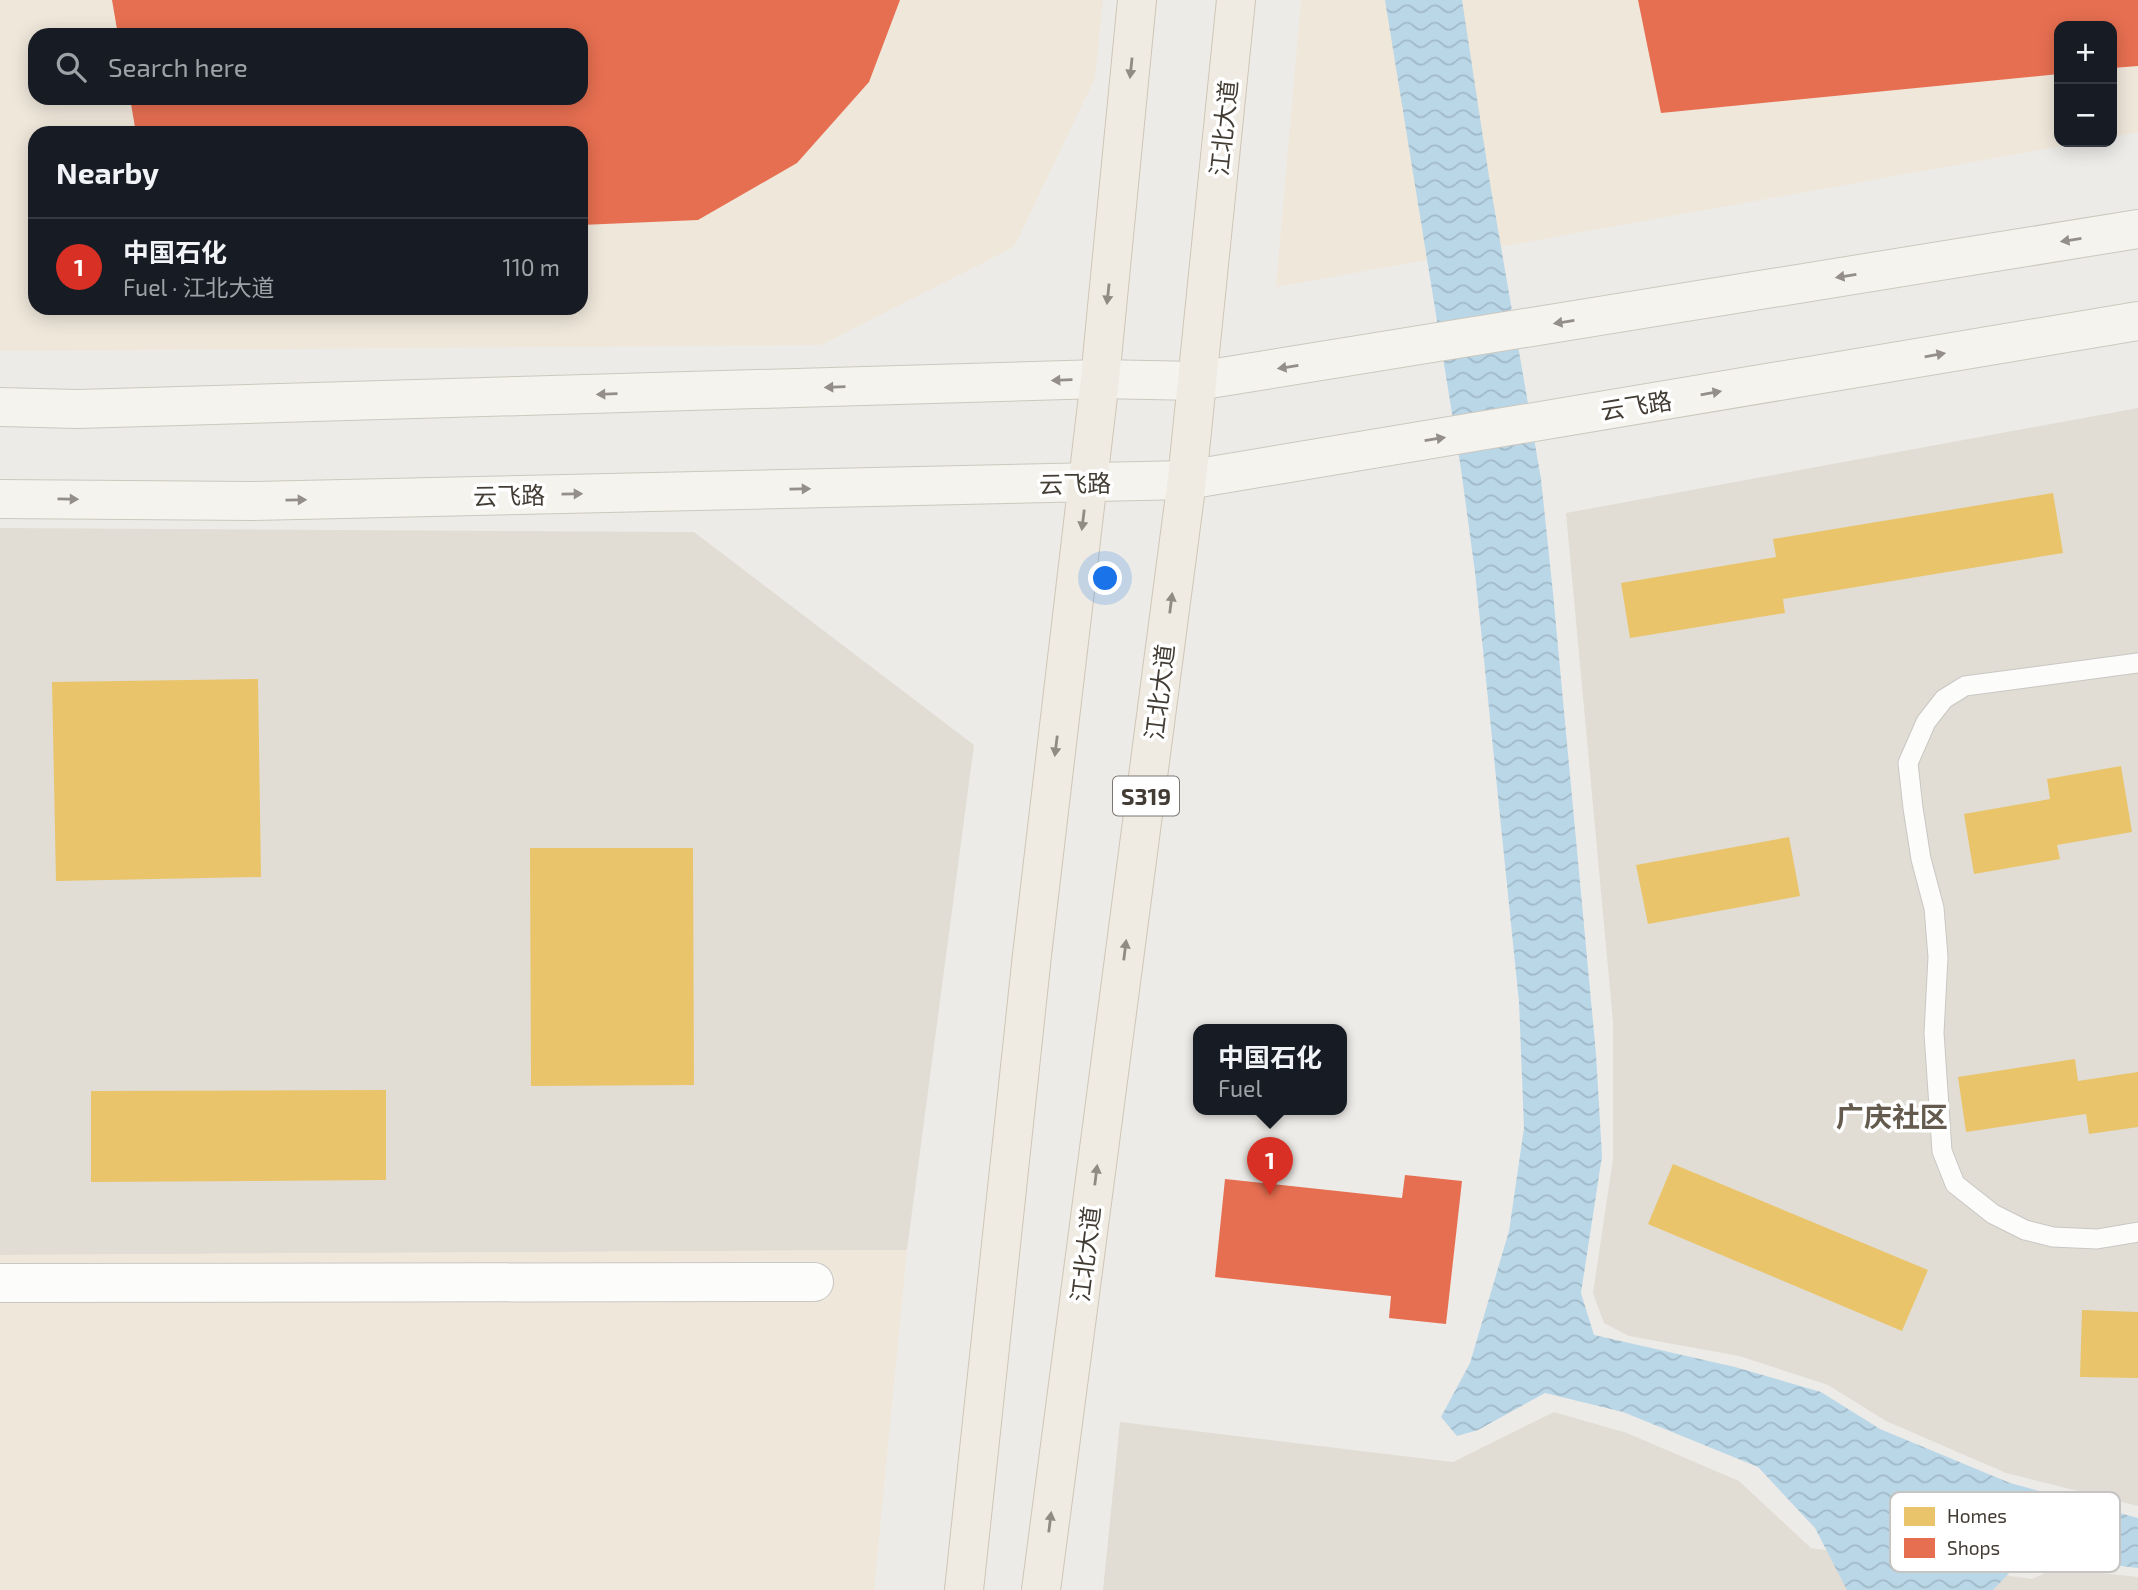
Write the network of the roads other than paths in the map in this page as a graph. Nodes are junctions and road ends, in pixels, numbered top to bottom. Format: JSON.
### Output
{"nodes":[{"id":1,"x":1137,"y":0,"type":"edge"},
{"id":2,"x":1236,"y":0,"type":"edge"},
{"id":3,"x":2138,"y":229,"type":"edge"},
{"id":4,"x":2138,"y":321,"type":"edge"},
{"id":5,"x":1100,"y":379,"type":"junction"},
{"id":6,"x":1197,"y":381,"type":"junction"},
{"id":7,"x":0,"y":407,"type":"edge"},
{"id":8,"x":1187,"y":480,"type":"junction"},
{"id":9,"x":1087,"y":482,"type":"junction"},
{"id":10,"x":0,"y":499,"type":"edge"},
{"id":11,"x":2138,"y":663,"type":"edge"},
{"id":12,"x":2138,"y":1232,"type":"edge"},
{"id":13,"x":814,"y":1282,"type":"dead end"},
{"id":14,"x":0,"y":1283,"type":"edge"},
{"id":15,"x":964,"y":1590,"type":"edge"},
{"id":16,"x":1041,"y":1590,"type":"edge"}],
"edges":[{"from":1,"to":5,"type":"main road","one_way":true},
{"from":2,"to":6,"type":"main road","name":"江北大道","number":"S319"},
{"from":3,"to":6,"type":"main road","one_way":true},
{"from":8,"to":4,"type":"main road","name":"云飞路","one_way":true},
{"from":5,"to":6,"type":"main road"},
{"from":5,"to":7,"type":"main road","one_way":true},
{"from":5,"to":9,"type":"main road"},
{"from":6,"to":8,"type":"main road","name":"江北大道","number":"S319"},
{"from":8,"to":9,"type":"main road","name":"云飞路"},
{"from":16,"to":8,"type":"main road","name":"江北大道","number":"S319","one_way":true},
{"from":10,"to":9,"type":"main road","name":"云飞路","one_way":true},
{"from":9,"to":15,"type":"main road","one_way":true},
{"from":11,"to":12,"type":"lane"},
{"from":13,"to":14,"type":"street"}]}
